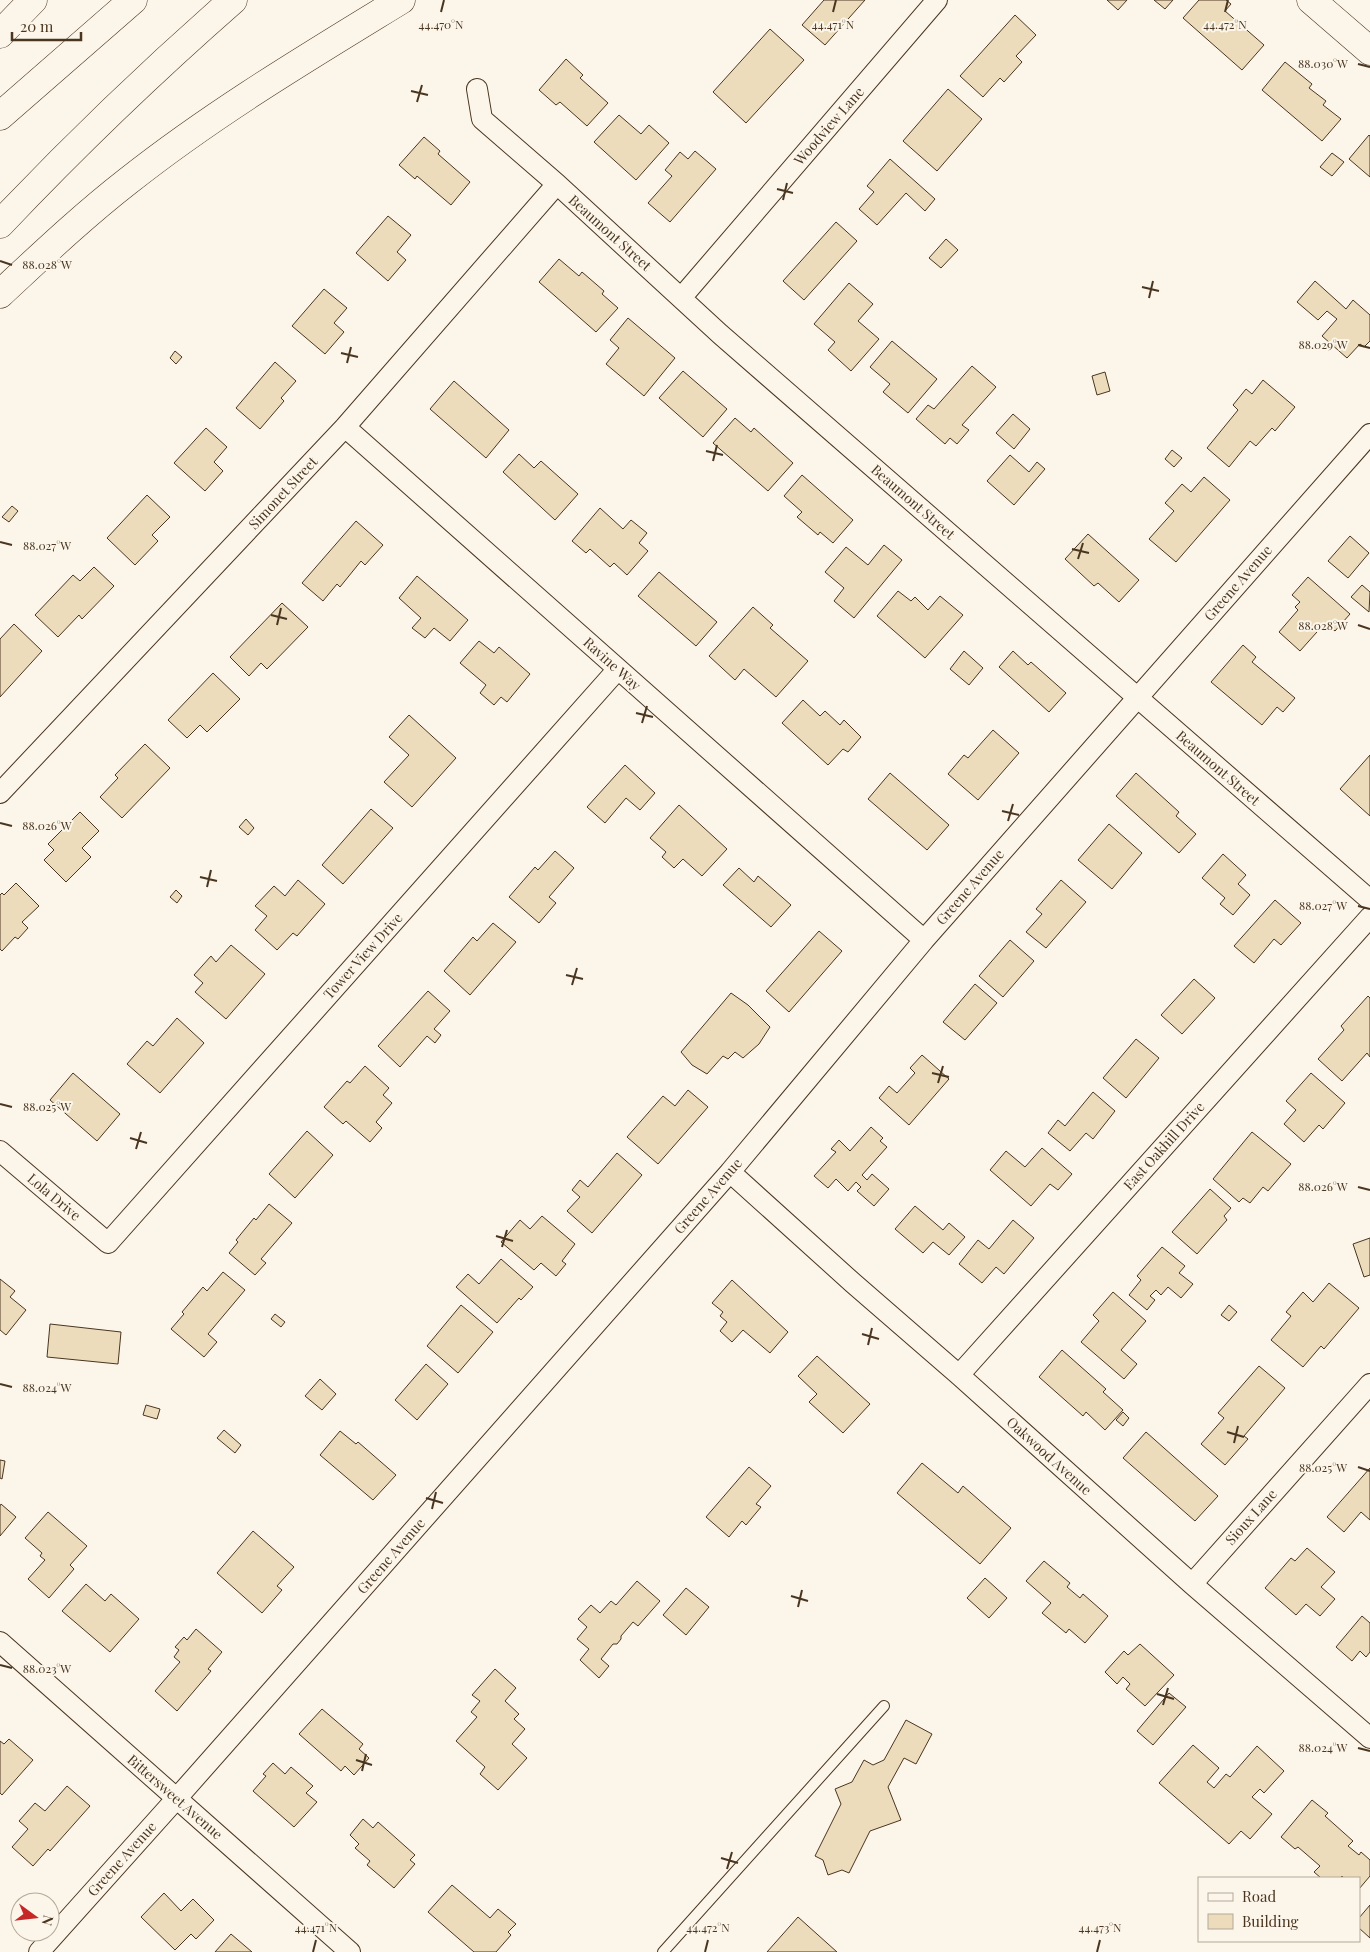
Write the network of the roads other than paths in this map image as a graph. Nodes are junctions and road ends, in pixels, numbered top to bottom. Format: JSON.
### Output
{"nodes":[{"id":1,"x":33,"y":0,"type":"edge"},
{"id":2,"x":133,"y":0,"type":"edge"},
{"id":3,"x":233,"y":0,"type":"edge"},
{"id":4,"x":401,"y":0,"type":"edge"},
{"id":5,"x":937,"y":0,"type":"edge"},
{"id":6,"x":1325,"y":4,"type":"edge"},
{"id":7,"x":0,"y":34,"type":"edge"},
{"id":8,"x":1370,"y":51,"type":"edge"},
{"id":9,"x":477,"y":89,"type":"dead end"},
{"id":10,"x":0,"y":116,"type":"edge"},
{"id":11,"x":557,"y":184,"type":"junction"},
{"id":12,"x":0,"y":224,"type":"edge"},
{"id":13,"x":0,"y":294,"type":"edge"},
{"id":14,"x":681,"y":298,"type":"junction"},
{"id":15,"x":346,"y":427,"type":"junction"},
{"id":16,"x":1370,"y":434,"type":"edge"},
{"id":17,"x":618,"y":669,"type":"junction"},
{"id":18,"x":1137,"y":697,"type":"junction"},
{"id":19,"x":0,"y":793,"type":"edge"},
{"id":20,"x":1370,"y":900,"type":"edge"},
{"id":21,"x":1370,"y":917,"type":"edge"},
{"id":22,"x":924,"y":940,"type":"junction"},
{"id":23,"x":0,"y":1151,"type":"edge"},
{"id":24,"x":730,"y":1172,"type":"junction"},
{"id":25,"x":108,"y":1243,"type":"joint"},
{"id":26,"x":959,"y":1375,"type":"junction"},
{"id":27,"x":1370,"y":1384,"type":"edge"},
{"id":28,"x":1192,"y":1584,"type":"junction"},
{"id":29,"x":0,"y":1642,"type":"edge"},
{"id":30,"x":884,"y":1706,"type":"dead end"},
{"id":31,"x":1370,"y":1738,"type":"edge"},
{"id":32,"x":177,"y":1798,"type":"junction"},
{"id":33,"x":39,"y":1952,"type":"edge"},
{"id":34,"x":350,"y":1952,"type":"edge"},
{"id":35,"x":663,"y":1952,"type":"edge"}],
"edges":[{"from":1,"to":7,"type":"main road"},
{"from":2,"to":10,"type":"main road"},
{"from":3,"to":12,"type":"main road"},
{"from":4,"to":13,"type":"main road"},
{"from":5,"to":14,"type":"street","name":"Woodview Lane"},
{"from":6,"to":8,"type":"main road"},
{"from":9,"to":11,"type":"street","name":"Beaumont Street"},
{"from":11,"to":14,"type":"street","name":"Beaumont Street"},
{"from":11,"to":15,"type":"street","name":"Simonet Street"},
{"from":14,"to":18,"type":"street","name":"Beaumont Street"},
{"from":15,"to":17,"type":"street","name":"Ravine Way"},
{"from":15,"to":19,"type":"street","name":"Simonet Street"},
{"from":16,"to":18,"type":"street","name":"Greene Avenue"},
{"from":17,"to":22,"type":"street","name":"Ravine Way"},
{"from":17,"to":25,"type":"street","name":"Tower View Drive"},
{"from":18,"to":20,"type":"street","name":"Beaumont Street"},
{"from":18,"to":22,"type":"street","name":"Greene Avenue"},
{"from":21,"to":26,"type":"street","name":"East Oakhill Drive"},
{"from":22,"to":24,"type":"street","name":"Greene Avenue"},
{"from":23,"to":25,"type":"street","name":"Lola Drive"},
{"from":24,"to":26,"type":"street","name":"Oakwood Avenue"},
{"from":24,"to":32,"type":"street","name":"Greene Avenue"},
{"from":26,"to":28,"type":"street","name":"Oakwood Avenue"},
{"from":27,"to":28,"type":"street","name":"Sioux Lane"},
{"from":28,"to":31,"type":"street","name":"Oakwood Avenue"},
{"from":29,"to":32,"type":"street","name":"Bittersweet Avenue"},
{"from":30,"to":35,"type":"lane"},
{"from":32,"to":33,"type":"street","name":"Greene Avenue"},
{"from":32,"to":34,"type":"street","name":"Bittersweet Avenue"}]}
